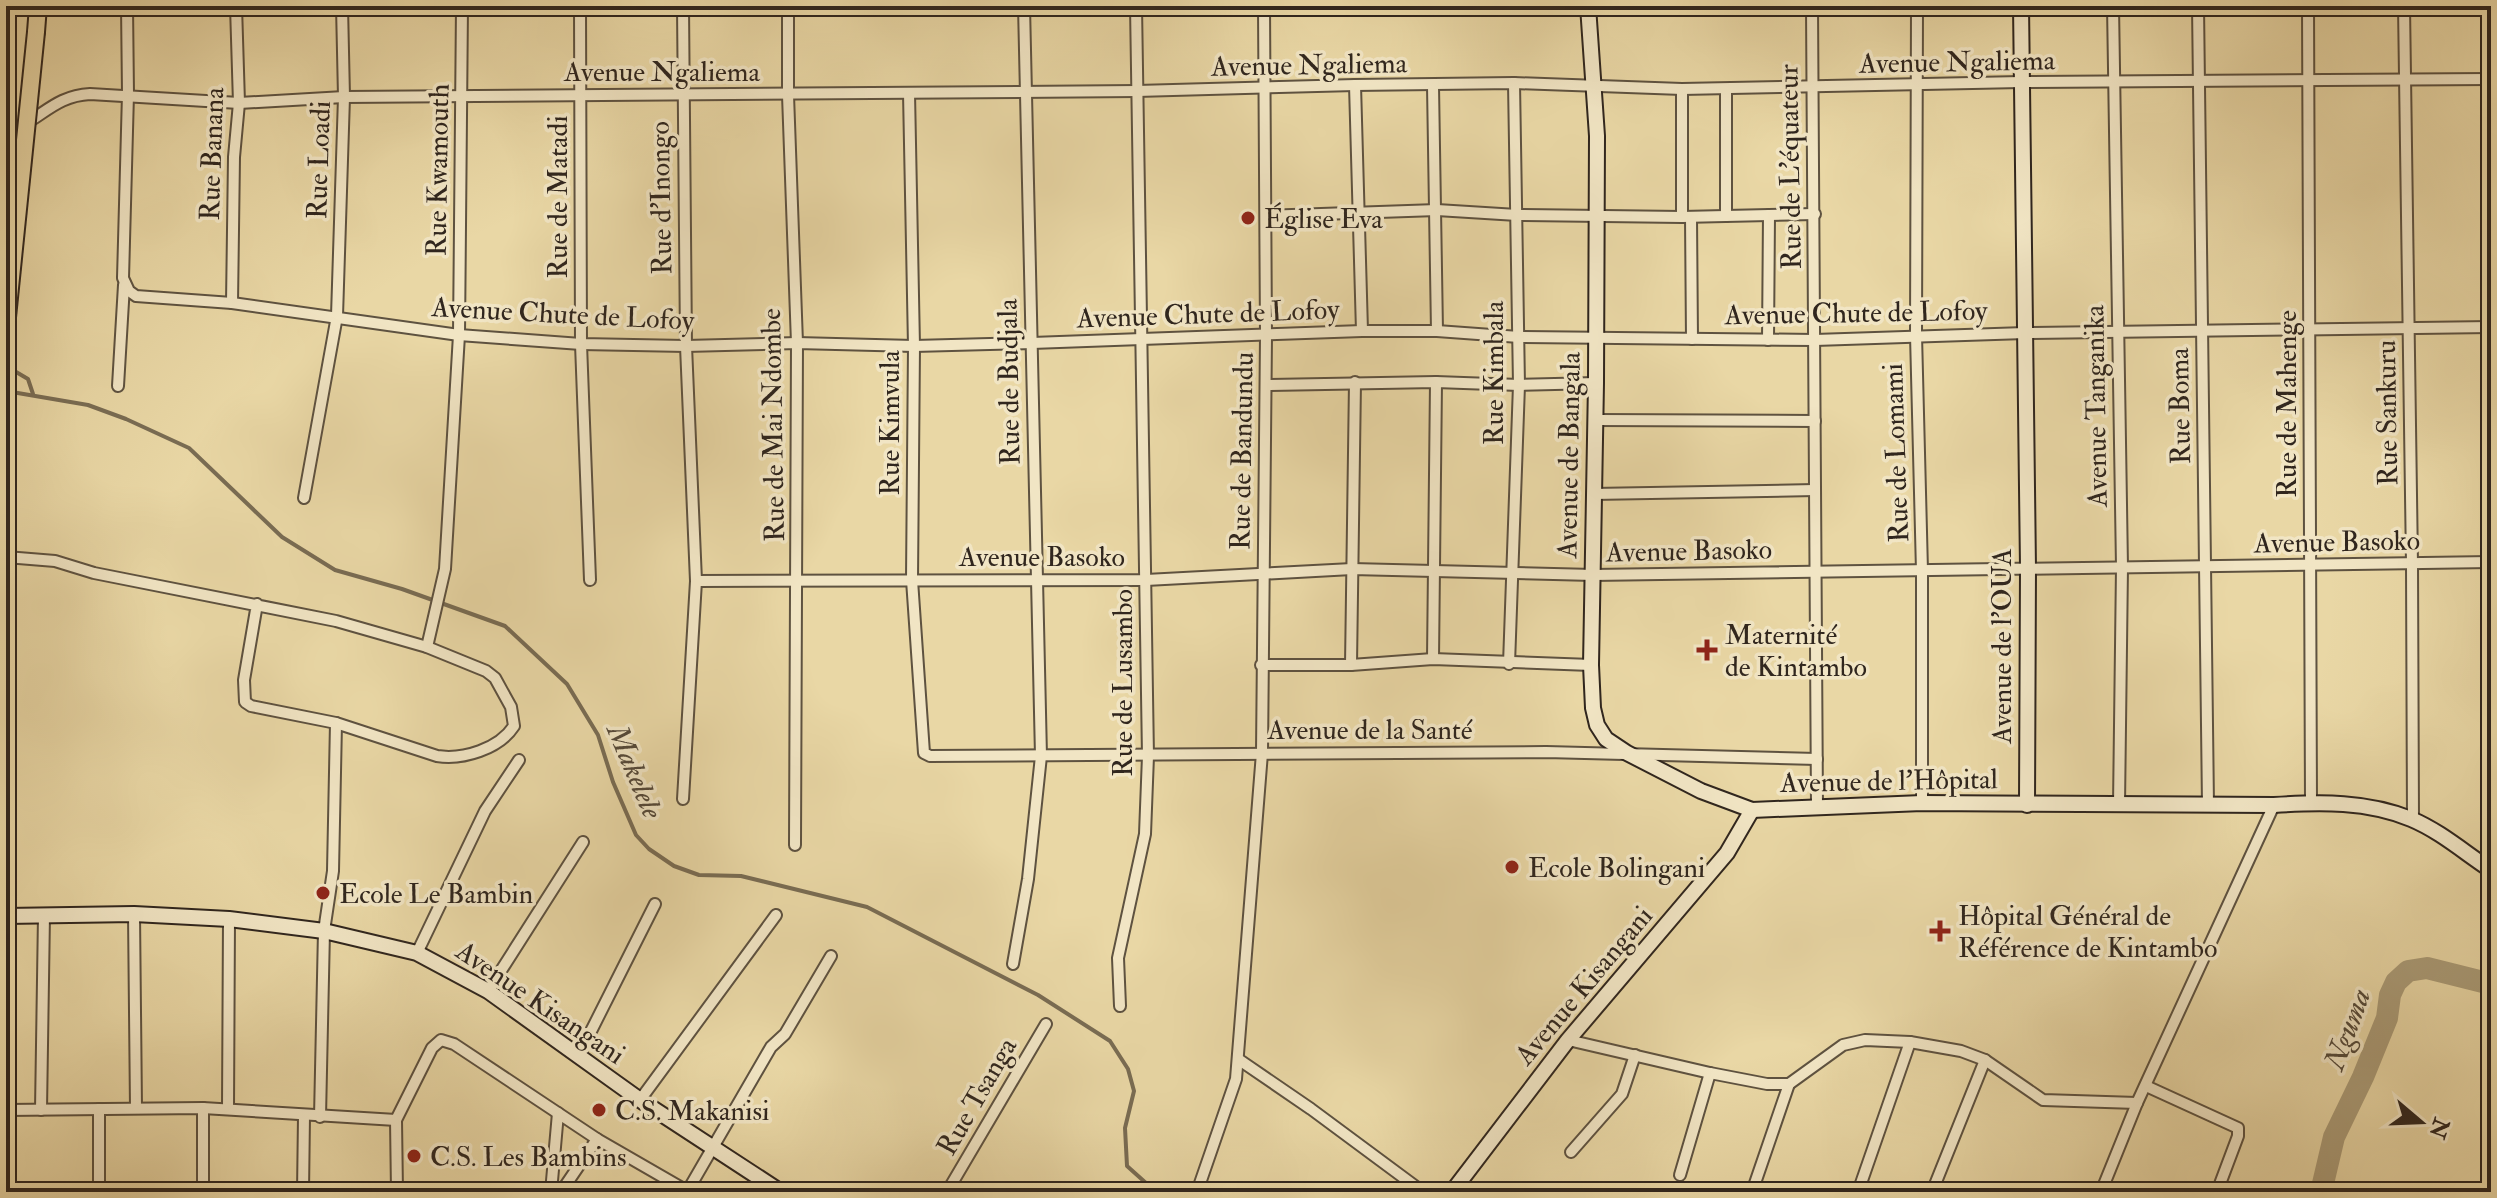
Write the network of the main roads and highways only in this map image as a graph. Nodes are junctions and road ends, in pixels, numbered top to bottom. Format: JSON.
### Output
{"nodes":[{"id":1,"x":38,"y":6,"type":"edge"},
{"id":2,"x":6,"y":327,"type":"edge"}],
"edges":[{"from":1,"to":2,"type":"main road","bridge":true}]}
